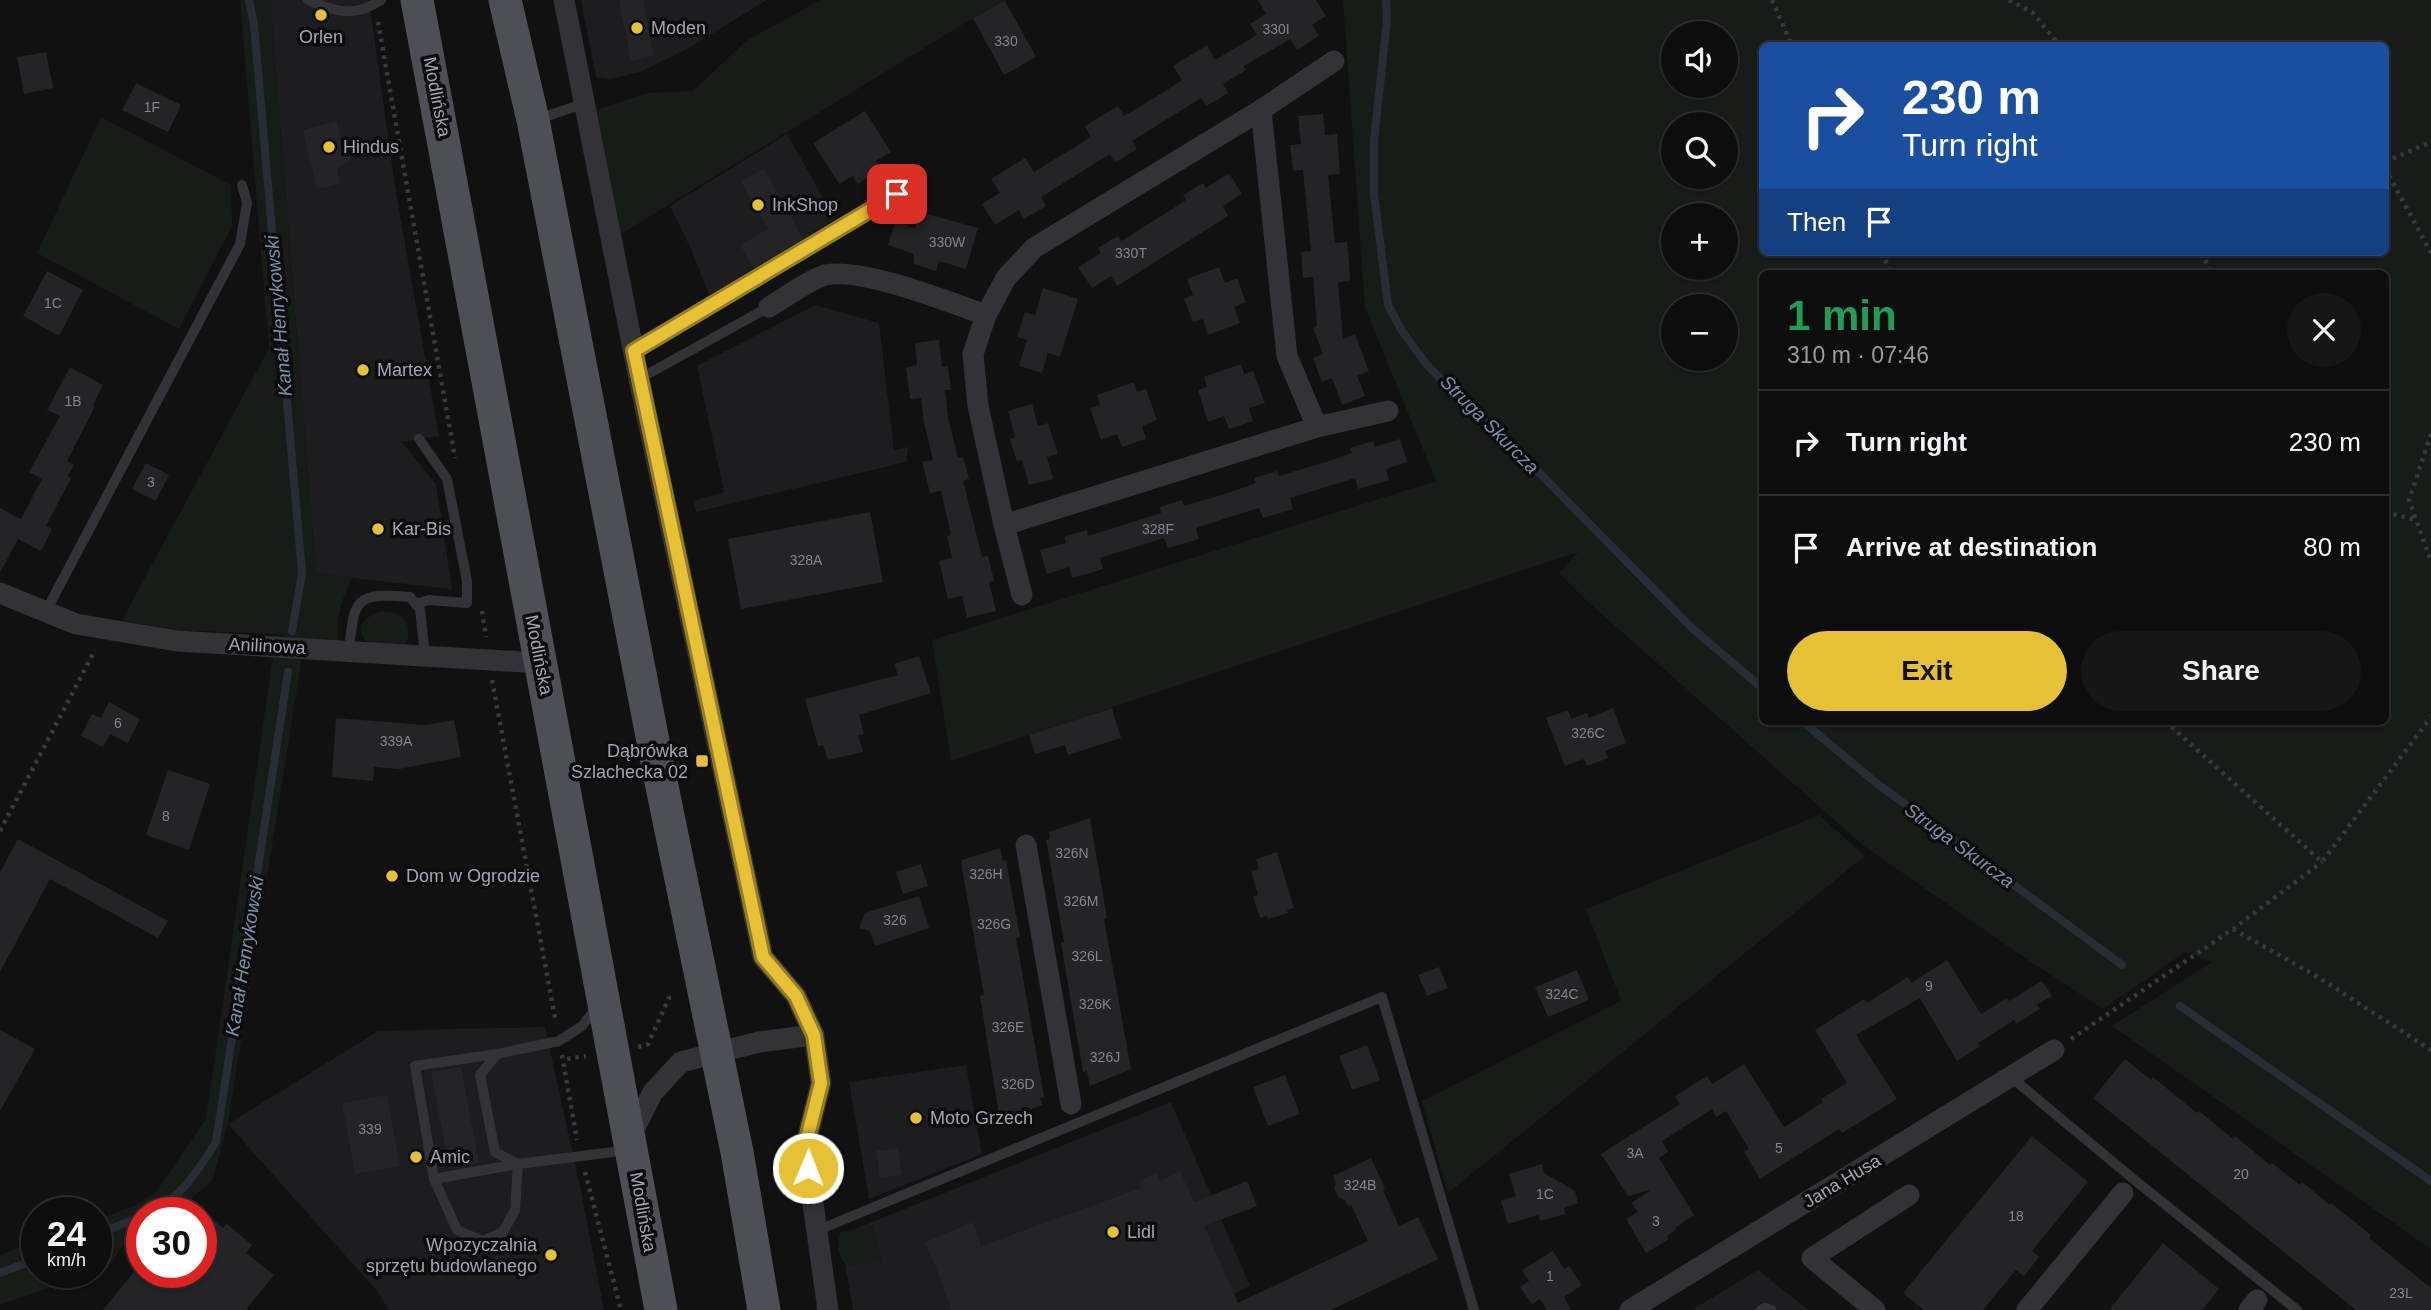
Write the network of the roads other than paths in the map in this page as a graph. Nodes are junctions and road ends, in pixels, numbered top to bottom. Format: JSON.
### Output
{"nodes":[{"id":1,"x":308,"y":0,"type":"edge"},
{"id":2,"x":382,"y":0,"type":"edge"},
{"id":3,"x":417,"y":0,"type":"edge"},
{"id":4,"x":505,"y":0,"type":"edge"},
{"id":5,"x":564,"y":0,"type":"edge"},
{"id":6,"x":1334,"y":61,"type":"dead end"},
{"id":7,"x":583,"y":104,"type":"junction"},
{"id":8,"x":1261,"y":110,"type":"junction"},
{"id":9,"x":533,"y":120,"type":"junction"},
{"id":10,"x":919,"y":180,"type":"dead end"},
{"id":11,"x":242,"y":185,"type":"dead end"},
{"id":12,"x":769,"y":307,"type":"joint"},
{"id":13,"x":986,"y":314,"type":"junction"},
{"id":14,"x":634,"y":351,"type":"junction"},
{"id":15,"x":639,"y":379,"type":"junction"},
{"id":16,"x":1388,"y":411,"type":"dead end"},
{"id":17,"x":1317,"y":427,"type":"junction"},
{"id":18,"x":419,"y":439,"type":"dead end"},
{"id":19,"x":1004,"y":525,"type":"junction"},
{"id":20,"x":0,"y":593,"type":"edge"},
{"id":21,"x":1022,"y":595,"type":"dead end"},
{"id":22,"x":415,"y":604,"type":"junction"},
{"id":23,"x":45,"y":613,"type":"junction"},
{"id":24,"x":349,"y":651,"type":"junction"},
{"id":25,"x":425,"y":656,"type":"junction"},
{"id":26,"x":540,"y":663,"type":"junction"},
{"id":27,"x":1026,"y":845,"type":"dead end"},
{"id":28,"x":603,"y":999,"type":"junction"},
{"id":29,"x":814,"y":1035,"type":"junction"},
{"id":30,"x":2054,"y":1050,"type":"road end"},
{"id":31,"x":716,"y":1053,"type":"junction"},
{"id":32,"x":497,"y":1055,"type":"junction"},
{"id":33,"x":2012,"y":1078,"type":"junction"},
{"id":34,"x":1074,"y":1113,"type":"junction"},
{"id":35,"x":631,"y":1144,"type":"junction"},
{"id":36,"x":518,"y":1164,"type":"junction"},
{"id":37,"x":434,"y":1180,"type":"junction"},
{"id":38,"x":2123,"y":1193,"type":"dead end"},
{"id":39,"x":1909,"y":1195,"type":"dead end"},
{"id":40,"x":816,"y":1231,"type":"junction"},
{"id":41,"x":661,"y":1310,"type":"edge"},
{"id":42,"x":764,"y":1310,"type":"edge"},
{"id":43,"x":828,"y":1310,"type":"edge"},
{"id":44,"x":1474,"y":1310,"type":"edge"},
{"id":45,"x":1630,"y":1310,"type":"edge"},
{"id":46,"x":1761,"y":1310,"type":"edge"},
{"id":47,"x":1771,"y":1310,"type":"edge"},
{"id":48,"x":1875,"y":1310,"type":"edge"},
{"id":49,"x":2027,"y":1310,"type":"edge"},
{"id":50,"x":2297,"y":1310,"type":"edge"}],
"edges":[{"from":1,"to":2,"type":"lane"},
{"from":3,"to":26,"type":"main road","name":"Modlińska"},
{"from":4,"to":9,"type":"main road"},
{"from":5,"to":7,"type":"street"},
{"from":6,"to":8,"type":"street"},
{"from":7,"to":9,"type":"lane"},
{"from":7,"to":14,"type":"street"},
{"from":8,"to":13,"type":"street"},
{"from":8,"to":17,"type":"street"},
{"from":9,"to":31,"type":"main road"},
{"from":10,"to":14,"type":"lane"},
{"from":11,"to":23,"type":"lane"},
{"from":12,"to":13,"type":"street"},
{"from":12,"to":15,"type":"lane"},
{"from":13,"to":19,"type":"street"},
{"from":14,"to":15,"type":"street"},
{"from":15,"to":29,"type":"street"},
{"from":16,"to":17,"type":"street"},
{"from":17,"to":19,"type":"street"},
{"from":18,"to":22,"type":"lane"},
{"from":19,"to":21,"type":"street"},
{"from":20,"to":23,"type":"street","name":"Anilinowa"},
{"from":22,"to":24,"type":"lane"},
{"from":22,"to":25,"type":"lane"},
{"from":23,"to":24,"type":"street","name":"Anilinowa"},
{"from":24,"to":25,"type":"street","name":"Anilinowa"},
{"from":25,"to":26,"type":"street","name":"Anilinowa"},
{"from":26,"to":28,"type":"main road","name":"Modlińska"},
{"from":27,"to":34,"type":"street"},
{"from":28,"to":32,"type":"lane"},
{"from":28,"to":35,"type":"main road","name":"Modlińska"},
{"from":29,"to":31,"type":"street"},
{"from":29,"to":40,"type":"street"},
{"from":30,"to":33,"type":"street","name":"Jana Husa"},
{"from":31,"to":35,"type":"street"},
{"from":31,"to":42,"type":"main road"},
{"from":32,"to":36,"type":"lane"},
{"from":32,"to":37,"type":"lane"},
{"from":33,"to":45,"type":"street","name":"Jana Husa"},
{"from":33,"to":50,"type":"lane"},
{"from":34,"to":40,"type":"lane"},
{"from":34,"to":44,"type":"lane"},
{"from":35,"to":36,"type":"lane"},
{"from":35,"to":41,"type":"main road","name":"Modlińska"},
{"from":36,"to":37,"type":"lane"},
{"from":36,"to":37,"type":"lane"},
{"from":38,"to":49,"type":"street"},
{"from":39,"to":48,"type":"street"},
{"from":40,"to":43,"type":"street"},
{"from":46,"to":47,"type":"lane"}]}
